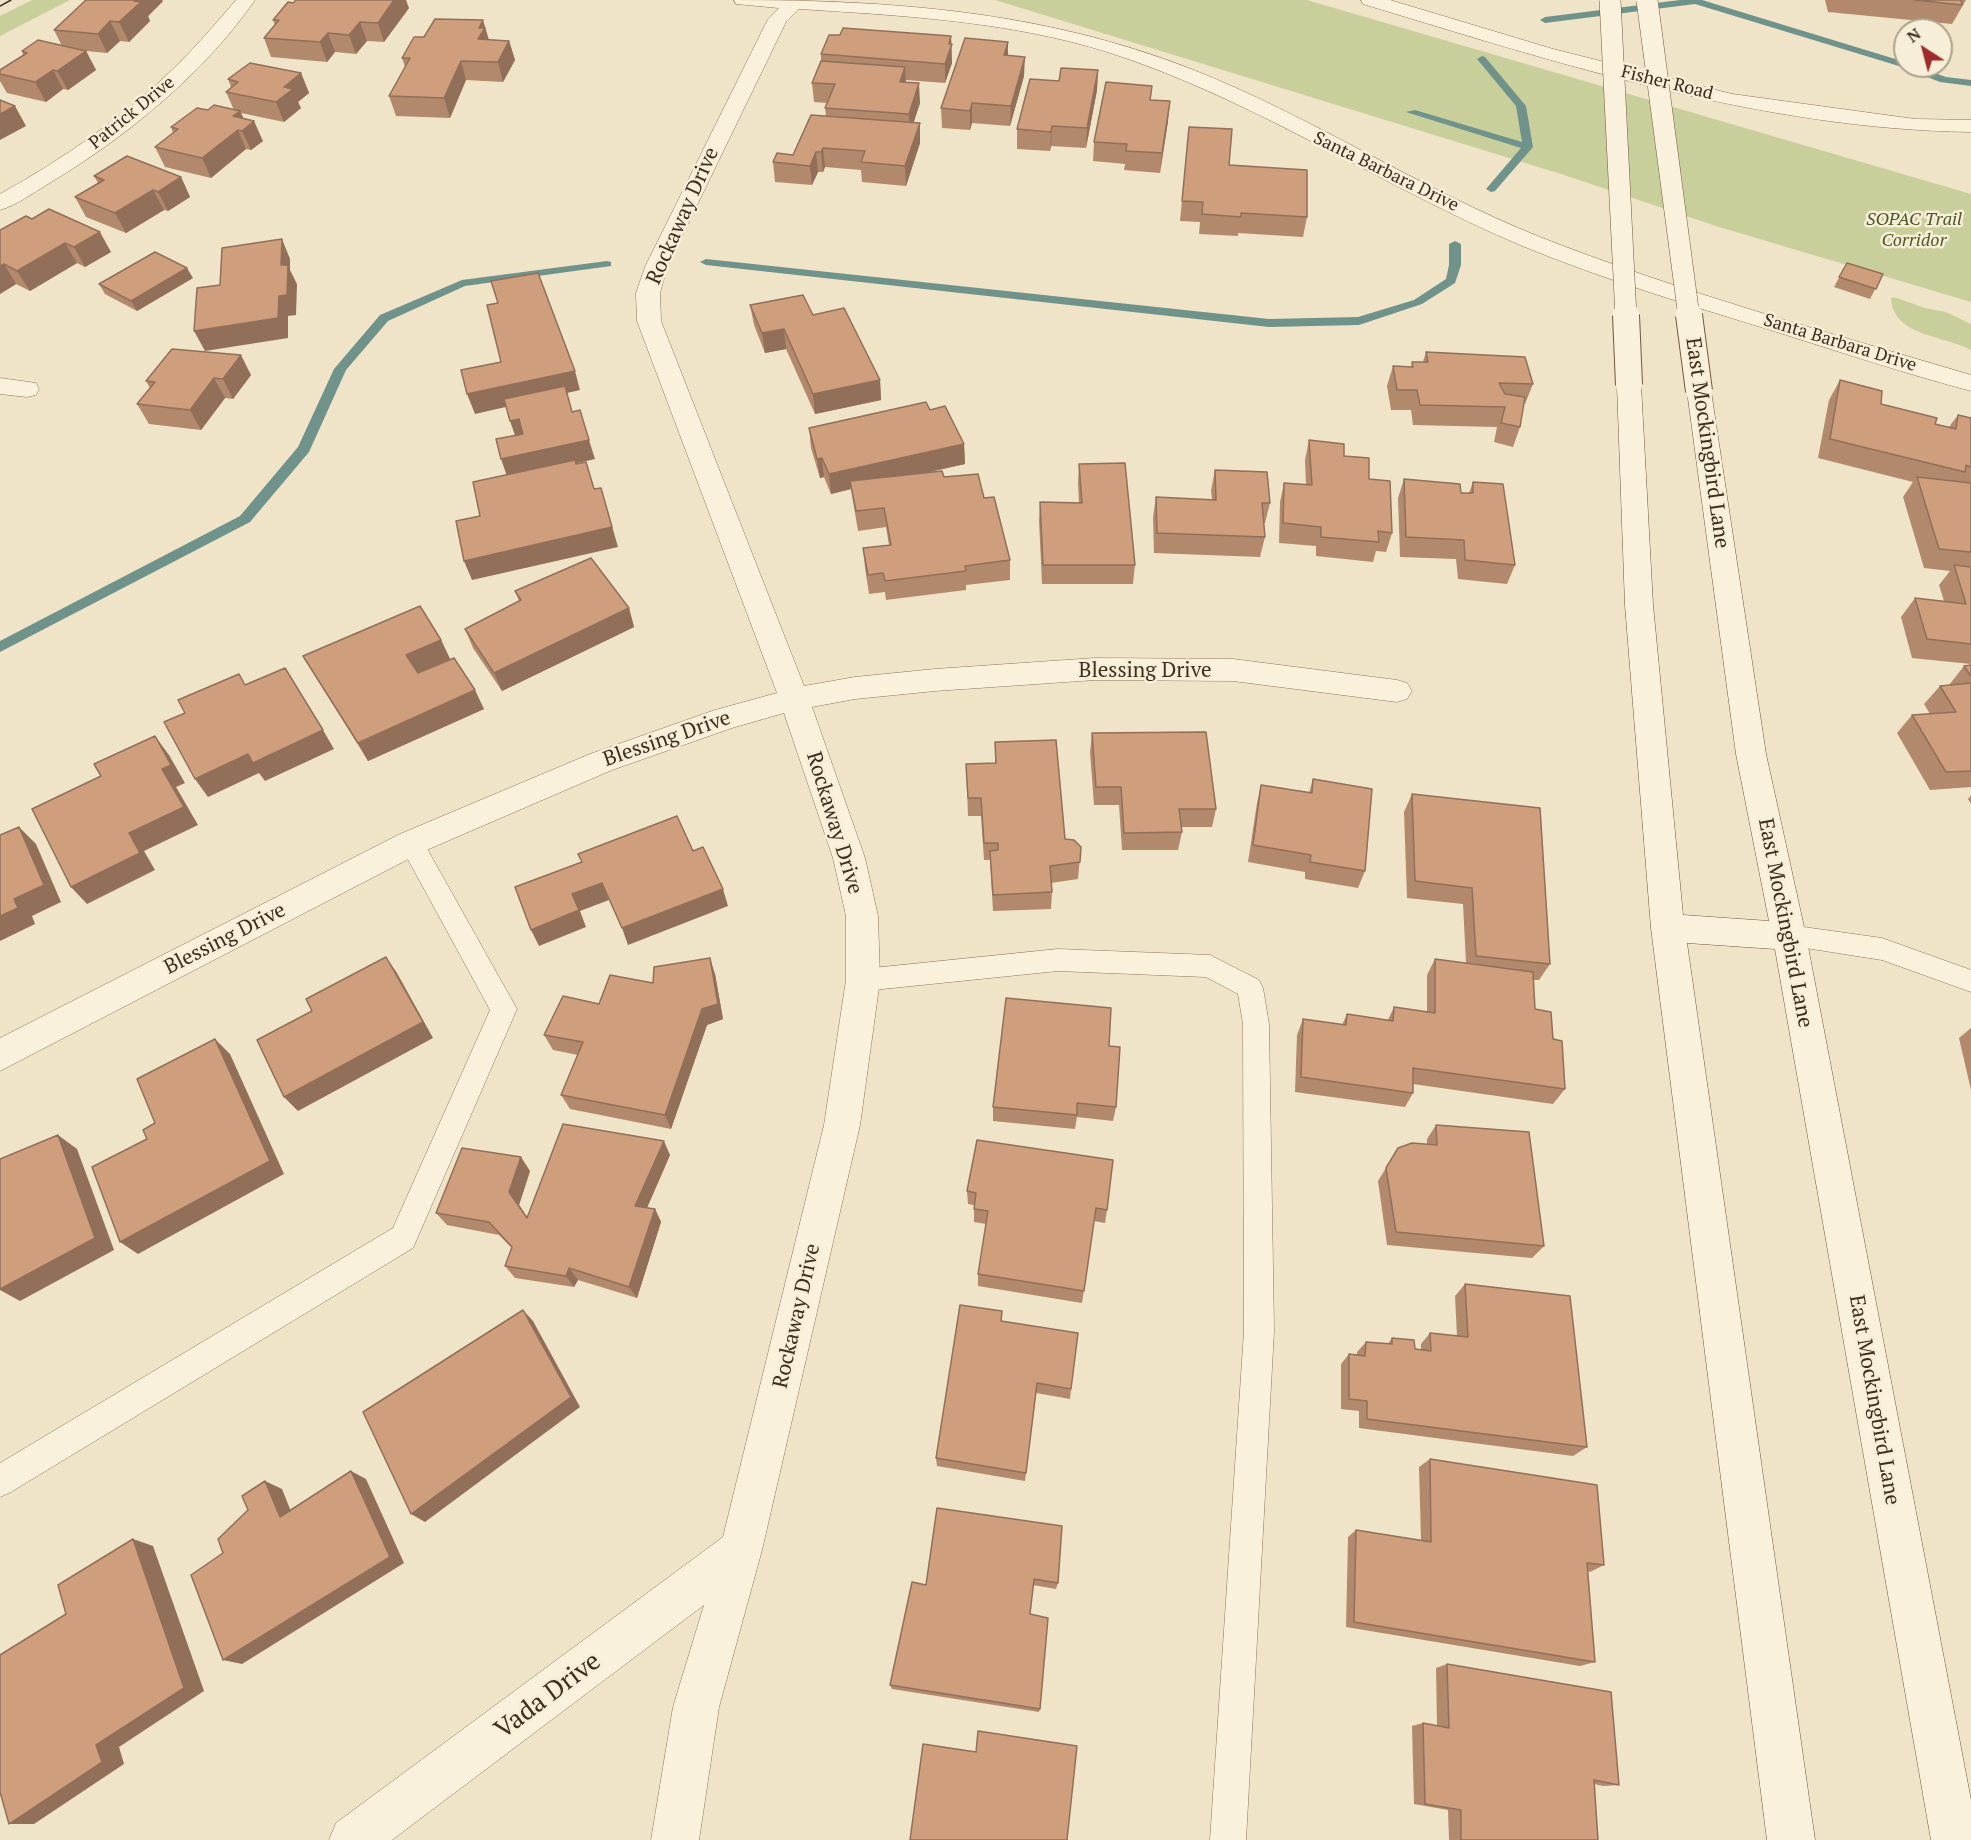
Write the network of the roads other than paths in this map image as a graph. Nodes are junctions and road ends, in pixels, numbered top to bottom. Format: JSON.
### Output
{"nodes":[{"id":1,"x":246,"y":0,"type":"edge"},
{"id":2,"x":743,"y":0,"type":"edge"},
{"id":3,"x":1370,"y":0,"type":"edge"},
{"id":4,"x":1610,"y":0,"type":"edge"},
{"id":5,"x":1647,"y":0,"type":"edge"},
{"id":6,"x":798,"y":2,"type":"edge"},
{"id":7,"x":1971,"y":126,"type":"edge"},
{"id":8,"x":0,"y":203,"type":"edge"},
{"id":9,"x":1971,"y":383,"type":"edge"},
{"id":10,"x":0,"y":386,"type":"edge"},
{"id":11,"x":27,"y":389,"type":"dead end"},
{"id":12,"x":1397,"y":691,"type":"dead end"},
{"id":13,"x":794,"y":699,"type":"junction"},
{"id":14,"x":411,"y":843,"type":"junction"},
{"id":15,"x":1668,"y":928,"type":"junction"},
{"id":16,"x":1789,"y":936,"type":"junction"},
{"id":17,"x":862,"y":980,"type":"junction"},
{"id":18,"x":1971,"y":981,"type":"edge"},
{"id":19,"x":0,"y":1055,"type":"edge"},
{"id":20,"x":0,"y":1481,"type":"edge"},
{"id":21,"x":741,"y":1550,"type":"junction"},
{"id":22,"x":353,"y":1840,"type":"edge"},
{"id":23,"x":675,"y":1840,"type":"edge"},
{"id":24,"x":1228,"y":1840,"type":"edge"},
{"id":25,"x":1791,"y":1840,"type":"edge"},
{"id":26,"x":1955,"y":1840,"type":"edge"}],
"edges":[{"from":1,"to":8,"type":"street","name":"Patrick Drive"},
{"from":2,"to":6,"type":"street"},
{"from":3,"to":7,"type":"street","name":"Fisher Road"},
{"from":4,"to":15,"type":"street","bridge":true},
{"from":5,"to":16,"type":"street","name":"East Mockingbird Lane","bridge":true},
{"from":6,"to":9,"type":"street","name":"Santa Barbara Drive"},
{"from":6,"to":13,"type":"street","name":"Rockaway Drive"},
{"from":10,"to":11,"type":"street"},
{"from":12,"to":13,"type":"street","name":"Blessing Drive"},
{"from":13,"to":14,"type":"street","name":"Blessing Drive"},
{"from":13,"to":17,"type":"street","name":"Rockaway Drive"},
{"from":14,"to":19,"type":"street","name":"Blessing Drive"},
{"from":14,"to":20,"type":"lane"},
{"from":15,"to":16,"type":"street"},
{"from":15,"to":25,"type":"street"},
{"from":16,"to":18,"type":"lane"},
{"from":16,"to":26,"type":"street","name":"East Mockingbird Lane"},
{"from":17,"to":21,"type":"street","name":"Rockaway Drive"},
{"from":17,"to":24,"type":"lane"},
{"from":21,"to":22,"type":"street","name":"Vada Drive"},
{"from":21,"to":23,"type":"street","name":"Rockaway Drive"}]}
